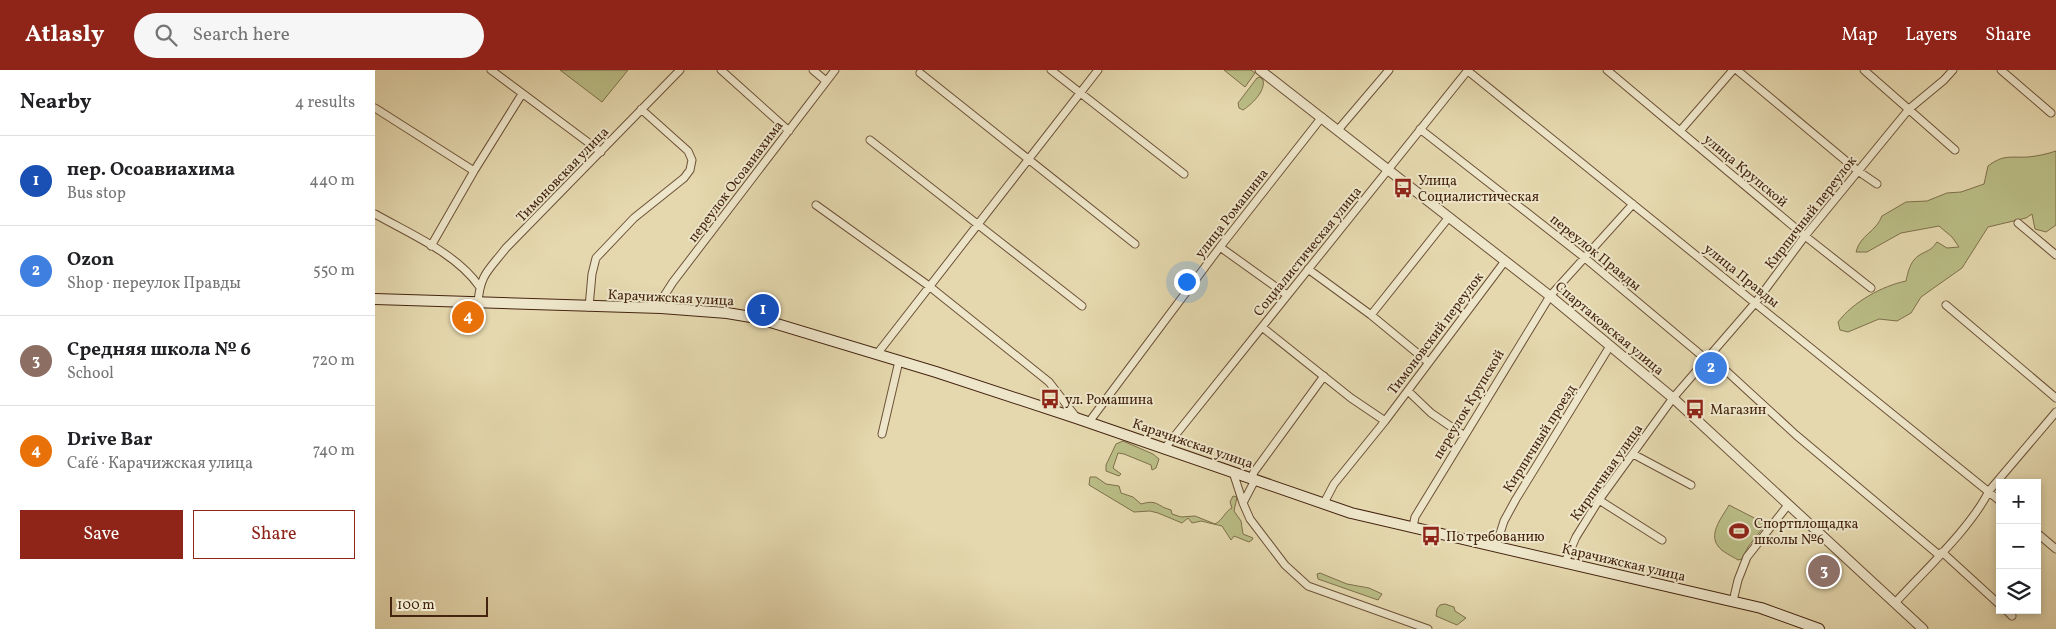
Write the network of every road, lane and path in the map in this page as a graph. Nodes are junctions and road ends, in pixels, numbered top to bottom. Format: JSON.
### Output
{"nodes":[{"id":1,"x":491,"y":70,"type":"edge"},
{"id":2,"x":679,"y":70,"type":"edge"},
{"id":3,"x":721,"y":70,"type":"edge"},
{"id":4,"x":813,"y":70,"type":"edge"},
{"id":5,"x":835,"y":70,"type":"edge"},
{"id":6,"x":1051,"y":70,"type":"edge"},
{"id":7,"x":1098,"y":70,"type":"edge"},
{"id":8,"x":1260,"y":70,"type":"edge"},
{"id":9,"x":1389,"y":70,"type":"edge"},
{"id":10,"x":1468,"y":70,"type":"edge"},
{"id":11,"x":1607,"y":70,"type":"edge"},
{"id":12,"x":1735,"y":70,"type":"edge"},
{"id":13,"x":1864,"y":70,"type":"edge"},
{"id":14,"x":1953,"y":70,"type":"edge"},
{"id":15,"x":2001,"y":70,"type":"edge"},
{"id":16,"x":920,"y":73,"type":"dead end"},
{"id":17,"x":826,"y":81,"type":"junction"},
{"id":18,"x":1081,"y":92,"type":"junction"},
{"id":19,"x":522,"y":94,"type":"junction"},
{"id":20,"x":375,"y":108,"type":"edge"},
{"id":21,"x":1909,"y":109,"type":"junction"},
{"id":22,"x":641,"y":110,"type":"junction"},
{"id":23,"x":2051,"y":113,"type":"dead end"},
{"id":24,"x":1322,"y":117,"type":"junction"},
{"id":25,"x":1421,"y":129,"type":"junction"},
{"id":26,"x":1338,"y":130,"type":"junction"},
{"id":27,"x":789,"y":131,"type":"junction"},
{"id":28,"x":1680,"y":131,"type":"junction"},
{"id":29,"x":870,"y":140,"type":"dead end"},
{"id":30,"x":1955,"y":150,"type":"dead end"},
{"id":31,"x":601,"y":152,"type":"junction"},
{"id":32,"x":1028,"y":160,"type":"junction"},
{"id":33,"x":1388,"y":169,"type":"junction"},
{"id":34,"x":474,"y":171,"type":"junction"},
{"id":35,"x":1858,"y":171,"type":"junction"},
{"id":36,"x":1184,"y":174,"type":"dead end"},
{"id":37,"x":1877,"y":184,"type":"dead end"},
{"id":38,"x":1633,"y":204,"type":"junction"},
{"id":39,"x":816,"y":205,"type":"dead end"},
{"id":40,"x":375,"y":214,"type":"edge"},
{"id":41,"x":1449,"y":217,"type":"junction"},
{"id":42,"x":2018,"y":223,"type":"dead end"},
{"id":43,"x":978,"y":224,"type":"junction"},
{"id":44,"x":1805,"y":236,"type":"junction"},
{"id":45,"x":1135,"y":244,"type":"dead end"},
{"id":46,"x":431,"y":246,"type":"junction"},
{"id":47,"x":1220,"y":248,"type":"junction"},
{"id":48,"x":2056,"y":255,"type":"edge"},
{"id":49,"x":1585,"y":258,"type":"junction"},
{"id":50,"x":1505,"y":261,"type":"junction"},
{"id":51,"x":1308,"y":269,"type":"junction"},
{"id":52,"x":479,"y":286,"type":"junction"},
{"id":53,"x":929,"y":286,"type":"junction"},
{"id":54,"x":1871,"y":288,"type":"dead end"},
{"id":55,"x":1287,"y":295,"type":"junction"},
{"id":56,"x":1550,"y":296,"type":"junction"},
{"id":57,"x":375,"y":299,"type":"edge"},
{"id":58,"x":1755,"y":302,"type":"junction"},
{"id":59,"x":478,"y":303,"type":"junction"},
{"id":60,"x":1946,"y":305,"type":"dead end"},
{"id":61,"x":1082,"y":306,"type":"dead end"},
{"id":62,"x":589,"y":307,"type":"junction"},
{"id":63,"x":661,"y":308,"type":"junction"},
{"id":64,"x":1371,"y":315,"type":"junction"},
{"id":65,"x":1262,"y":327,"type":"junction"},
{"id":66,"x":1610,"y":346,"type":"junction"},
{"id":67,"x":877,"y":354,"type":"junction"},
{"id":68,"x":1709,"y":358,"type":"junction"},
{"id":69,"x":899,"y":361,"type":"junction"},
{"id":70,"x":1428,"y":362,"type":"junction"},
{"id":71,"x":1324,"y":376,"type":"junction"},
{"id":72,"x":1408,"y":391,"type":"junction"},
{"id":73,"x":1673,"y":398,"type":"junction"},
{"id":74,"x":2056,"y":398,"type":"edge"},
{"id":75,"x":2056,"y":412,"type":"edge"},
{"id":76,"x":1076,"y":418,"type":"junction"},
{"id":77,"x":1385,"y":421,"type":"junction"},
{"id":78,"x":1089,"y":422,"type":"junction"},
{"id":79,"x":882,"y":434,"type":"dead end"},
{"id":80,"x":1463,"y":435,"type":"junction"},
{"id":81,"x":1165,"y":448,"type":"junction"},
{"id":82,"x":1633,"y":454,"type":"junction"},
{"id":83,"x":1233,"y":472,"type":"junction"},
{"id":84,"x":1253,"y":479,"type":"junction"},
{"id":85,"x":1691,"y":485,"type":"dead end"},
{"id":86,"x":1989,"y":491,"type":"junction"},
{"id":87,"x":1996,"y":497,"type":"edge"},
{"id":88,"x":1599,"y":500,"type":"junction"},
{"id":89,"x":1243,"y":503,"type":"junction"},
{"id":90,"x":1324,"y":503,"type":"junction"},
{"id":91,"x":1788,"y":505,"type":"junction"},
{"id":92,"x":1413,"y":527,"type":"junction"},
{"id":93,"x":2041,"y":536,"type":"edge"},
{"id":94,"x":1662,"y":540,"type":"dead end"},
{"id":95,"x":1496,"y":546,"type":"junction"},
{"id":96,"x":2056,"y":549,"type":"edge"},
{"id":97,"x":1941,"y":554,"type":"junction"},
{"id":98,"x":1565,"y":562,"type":"junction"},
{"id":99,"x":1733,"y":601,"type":"junction"},
{"id":100,"x":1996,"y":602,"type":"edge"},
{"id":101,"x":1895,"y":603,"type":"junction"},
{"id":102,"x":1428,"y":629,"type":"edge"},
{"id":103,"x":1819,"y":629,"type":"edge"},
{"id":104,"x":1923,"y":629,"type":"edge"}],
"edges":[{"from":1,"to":19,"type":"street"},
{"from":2,"to":22,"type":"street","name":"Тимоновская улица"},
{"from":3,"to":27,"type":"street"},
{"from":4,"to":17,"type":"street"},
{"from":5,"to":17,"type":"street","name":"переулок Осоавиахима"},
{"from":6,"to":18,"type":"street"},
{"from":7,"to":18,"type":"street"},
{"from":8,"to":24,"type":"street","name":"Спартаковская улица"},
{"from":9,"to":26,"type":"street"},
{"from":10,"to":25,"type":"street","name":"Социалистическая улица"},
{"from":10,"to":38,"type":"street","name":"улица Правды"},
{"from":11,"to":28,"type":"street","name":"улица Крупской"},
{"from":12,"to":28,"type":"street"},
{"from":12,"to":35,"type":"street"},
{"from":13,"to":21,"type":"street"},
{"from":14,"to":21,"type":"street","name":"Кирпичный переулок"},
{"from":15,"to":23,"type":"street"},
{"from":16,"to":32,"type":"street"},
{"from":17,"to":27,"type":"street","name":"переулок Осоавиахима"},
{"from":18,"to":32,"type":"street"},
{"from":18,"to":36,"type":"street"},
{"from":19,"to":31,"type":"street"},
{"from":19,"to":34,"type":"street"},
{"from":20,"to":34,"type":"street"},
{"from":21,"to":30,"type":"street"},
{"from":21,"to":35,"type":"street","name":"Кирпичный переулок"},
{"from":22,"to":31,"type":"street","name":"Тимоновская улица"},
{"from":22,"to":62,"type":"street"},
{"from":24,"to":26,"type":"street","name":"Спартаковская улица"},
{"from":24,"to":47,"type":"street","name":"улица Ромашина"},
{"from":25,"to":33,"type":"street","name":"Социалистическая улица"},
{"from":25,"to":49,"type":"street","name":"переулок Правды"},
{"from":26,"to":33,"type":"street","name":"Спартаковская улица"},
{"from":27,"to":63,"type":"street","name":"переулок Осоавиахима"},
{"from":28,"to":44,"type":"street","name":"улица Крупской"},
{"from":29,"to":43,"type":"street"},
{"from":31,"to":52,"type":"street","name":"Тимоновская улица"},
{"from":32,"to":43,"type":"street"},
{"from":32,"to":45,"type":"street"},
{"from":33,"to":41,"type":"street","name":"Спартаковская улица"},
{"from":33,"to":51,"type":"street","name":"Социалистическая улица"},
{"from":34,"to":46,"type":"street"},
{"from":35,"to":37,"type":"street"},
{"from":35,"to":44,"type":"street","name":"Кирпичный переулок"},
{"from":38,"to":49,"type":"street","name":"переулок Крупской"},
{"from":38,"to":58,"type":"street","name":"улица Правды"},
{"from":39,"to":53,"type":"street"},
{"from":40,"to":46,"type":"street"},
{"from":41,"to":50,"type":"street","name":"Спартаковская улица"},
{"from":41,"to":64,"type":"street"},
{"from":42,"to":48,"type":"street"},
{"from":43,"to":53,"type":"street"},
{"from":43,"to":61,"type":"street"},
{"from":44,"to":54,"type":"street","name":"улица Крупской"},
{"from":44,"to":58,"type":"street","name":"Кирпичный переулок"},
{"from":46,"to":52,"type":"street"},
{"from":47,"to":55,"type":"street"},
{"from":47,"to":78,"type":"street","name":"улица Ромашина"},
{"from":49,"to":56,"type":"street","name":"переулок Крупской"},
{"from":49,"to":68,"type":"street","name":"переулок Правды"},
{"from":50,"to":56,"type":"street","name":"Спартаковская улица"},
{"from":50,"to":70,"type":"street","name":"Тимоновский переулок"},
{"from":51,"to":55,"type":"street","name":"Социалистическая улица"},
{"from":51,"to":64,"type":"street"},
{"from":52,"to":59,"type":"street","name":"Тимоновская улица"},
{"from":53,"to":67,"type":"street"},
{"from":53,"to":76,"type":"street"},
{"from":55,"to":65,"type":"street","name":"Социалистическая улица"},
{"from":56,"to":66,"type":"street","name":"Спартаковская улица"},
{"from":56,"to":80,"type":"street","name":"переулок Крупской"},
{"from":57,"to":59,"type":"main road","name":"Карачижская улица"},
{"from":58,"to":68,"type":"street","name":"Кирпичный переулок"},
{"from":58,"to":86,"type":"street","name":"улица Правды"},
{"from":59,"to":62,"type":"main road","name":"Карачижская улица"},
{"from":60,"to":74,"type":"street"},
{"from":62,"to":63,"type":"main road","name":"Карачижская улица"},
{"from":63,"to":67,"type":"main road","name":"Карачижская улица"},
{"from":64,"to":70,"type":"street"},
{"from":65,"to":71,"type":"street"},
{"from":65,"to":81,"type":"street","name":"Социалистическая улица"},
{"from":66,"to":73,"type":"street","name":"Спартаковская улица"},
{"from":66,"to":95,"type":"street","name":"Кирпичный проезд"},
{"from":67,"to":69,"type":"main road","name":"Карачижская улица"},
{"from":68,"to":73,"type":"street","name":"Кирпичный переулок"},
{"from":68,"to":97,"type":"street","name":"переулок Правды"},
{"from":69,"to":76,"type":"main road","name":"Карачижская улица"},
{"from":69,"to":79,"type":"street"},
{"from":70,"to":72,"type":"street","name":"Тимоновский переулок"},
{"from":71,"to":77,"type":"street"},
{"from":71,"to":84,"type":"street"},
{"from":72,"to":77,"type":"street","name":"Тимоновский переулок"},
{"from":72,"to":80,"type":"street"},
{"from":73,"to":82,"type":"street","name":"Кирпичная улица"},
{"from":73,"to":91,"type":"street","name":"Спартаковская улица"},
{"from":75,"to":86,"type":"street"},
{"from":76,"to":78,"type":"main road","name":"Карачижская улица"},
{"from":77,"to":90,"type":"street","name":"Тимоновский переулок"},
{"from":78,"to":81,"type":"main road","name":"Карачижская улица"},
{"from":80,"to":92,"type":"street","name":"переулок Крупской"},
{"from":81,"to":83,"type":"main road","name":"Карачижская улица"},
{"from":82,"to":85,"type":"street"},
{"from":82,"to":88,"type":"street","name":"Кирпичная улица"},
{"from":83,"to":84,"type":"main road","name":"Карачижская улица"},
{"from":83,"to":89,"type":"street"},
{"from":84,"to":89,"type":"street"},
{"from":84,"to":90,"type":"main road","name":"Карачижская улица"},
{"from":86,"to":87,"type":"street","name":"улица Правды"},
{"from":86,"to":97,"type":"street"},
{"from":88,"to":94,"type":"street"},
{"from":88,"to":98,"type":"street","name":"Кирпичная улица"},
{"from":89,"to":102,"type":"street"},
{"from":90,"to":92,"type":"main road","name":"Карачижская улица"},
{"from":91,"to":99,"type":"street"},
{"from":91,"to":101,"type":"street","name":"Спартаковская улица"},
{"from":92,"to":95,"type":"main road","name":"Карачижская улица"},
{"from":93,"to":96,"type":"street"},
{"from":95,"to":98,"type":"main road","name":"Карачижская улица"},
{"from":97,"to":100,"type":"street","name":"переулок Правды"},
{"from":97,"to":101,"type":"street"},
{"from":98,"to":99,"type":"main road","name":"Карачижская улица"},
{"from":99,"to":103,"type":"main road","name":"Карачижская улица"},
{"from":101,"to":104,"type":"street","name":"Спартаковская улица"}]}
